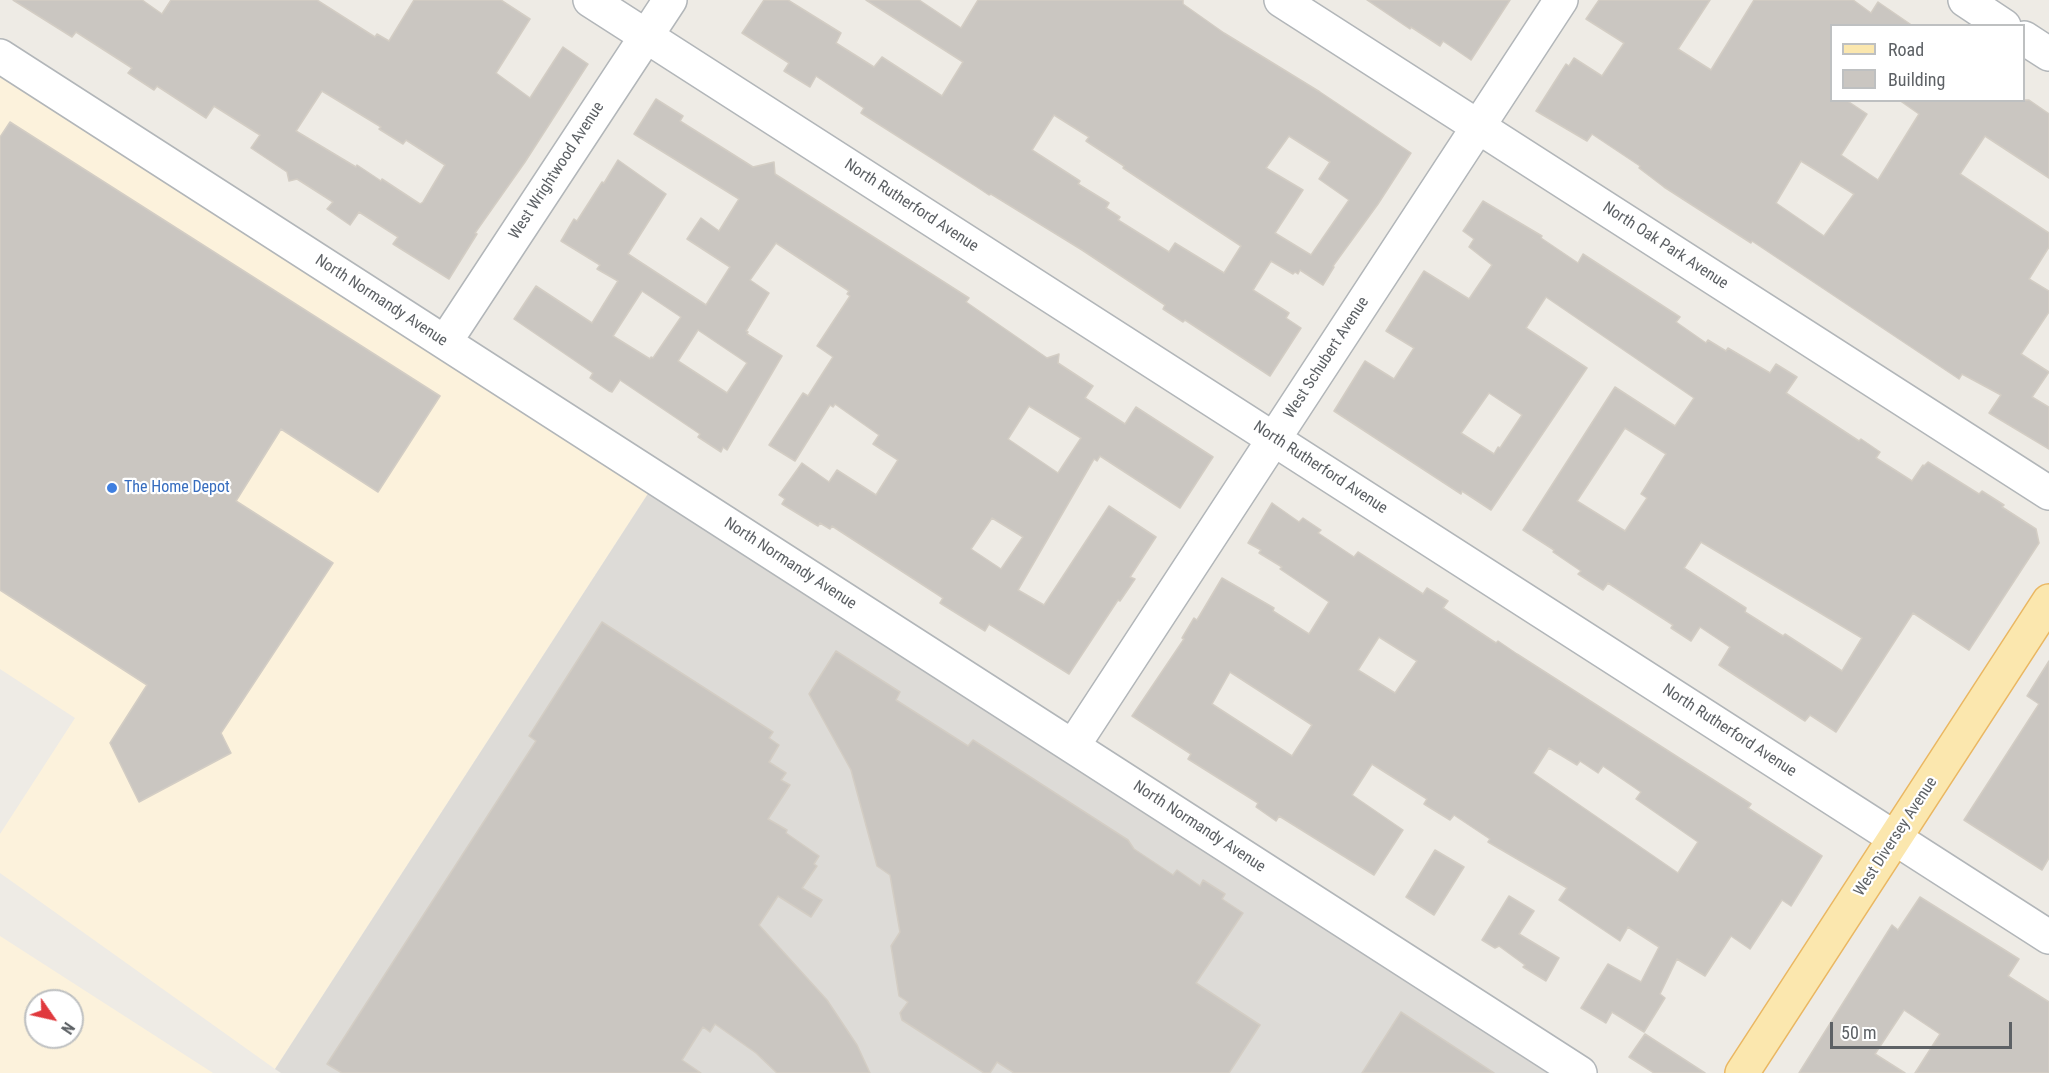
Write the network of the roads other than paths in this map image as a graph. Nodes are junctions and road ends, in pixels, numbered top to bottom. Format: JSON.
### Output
{"nodes":[{"id":1,"x":591,"y":0,"type":"edge"},
{"id":2,"x":670,"y":0,"type":"edge"},
{"id":3,"x":1281,"y":0,"type":"edge"},
{"id":4,"x":1561,"y":0,"type":"edge"},
{"id":5,"x":1965,"y":0,"type":"edge"},
{"id":6,"x":2001,"y":24,"type":"edge"},
{"id":7,"x":646,"y":36,"type":"junction"},
{"id":8,"x":2025,"y":39,"type":"edge"},
{"id":9,"x":2049,"y":54,"type":"edge"},
{"id":10,"x":0,"y":56,"type":"edge"},
{"id":11,"x":1478,"y":127,"type":"junction"},
{"id":12,"x":445,"y":342,"type":"junction"},
{"id":13,"x":1274,"y":439,"type":"junction"},
{"id":14,"x":2049,"y":493,"type":"edge"},
{"id":15,"x":2049,"y":601,"type":"edge"},
{"id":16,"x":1073,"y":746,"type":"junction"},
{"id":17,"x":1895,"y":838,"type":"junction"},
{"id":18,"x":2049,"y":937,"type":"edge"},
{"id":19,"x":1580,"y":1073,"type":"edge"},
{"id":20,"x":1742,"y":1073,"type":"edge"}],
"edges":[{"from":1,"to":7,"type":"street","name":"North Rutherford Avenue"},
{"from":2,"to":7,"type":"street","name":"West Wrightwood Avenue"},
{"from":3,"to":11,"type":"street","name":"North Oak Park Avenue"},
{"from":4,"to":11,"type":"street","name":"West Schubert Avenue"},
{"from":5,"to":6,"type":"street"},
{"from":7,"to":12,"type":"street","name":"West Wrightwood Avenue"},
{"from":7,"to":13,"type":"street","name":"North Rutherford Avenue"},
{"from":8,"to":9,"type":"street"},
{"from":10,"to":12,"type":"street","name":"North Normandy Avenue"},
{"from":11,"to":13,"type":"street","name":"West Schubert Avenue"},
{"from":11,"to":14,"type":"street","name":"North Oak Park Avenue"},
{"from":12,"to":16,"type":"street","name":"North Normandy Avenue"},
{"from":13,"to":16,"type":"street","name":"West Schubert Avenue"},
{"from":13,"to":17,"type":"street","name":"North Rutherford Avenue"},
{"from":15,"to":17,"type":"main road","name":"West Diversey Avenue"},
{"from":16,"to":19,"type":"street","name":"North Normandy Avenue"},
{"from":17,"to":18,"type":"street","name":"North Rutherford Avenue"},
{"from":17,"to":20,"type":"main road","name":"West Diversey Avenue"}]}
